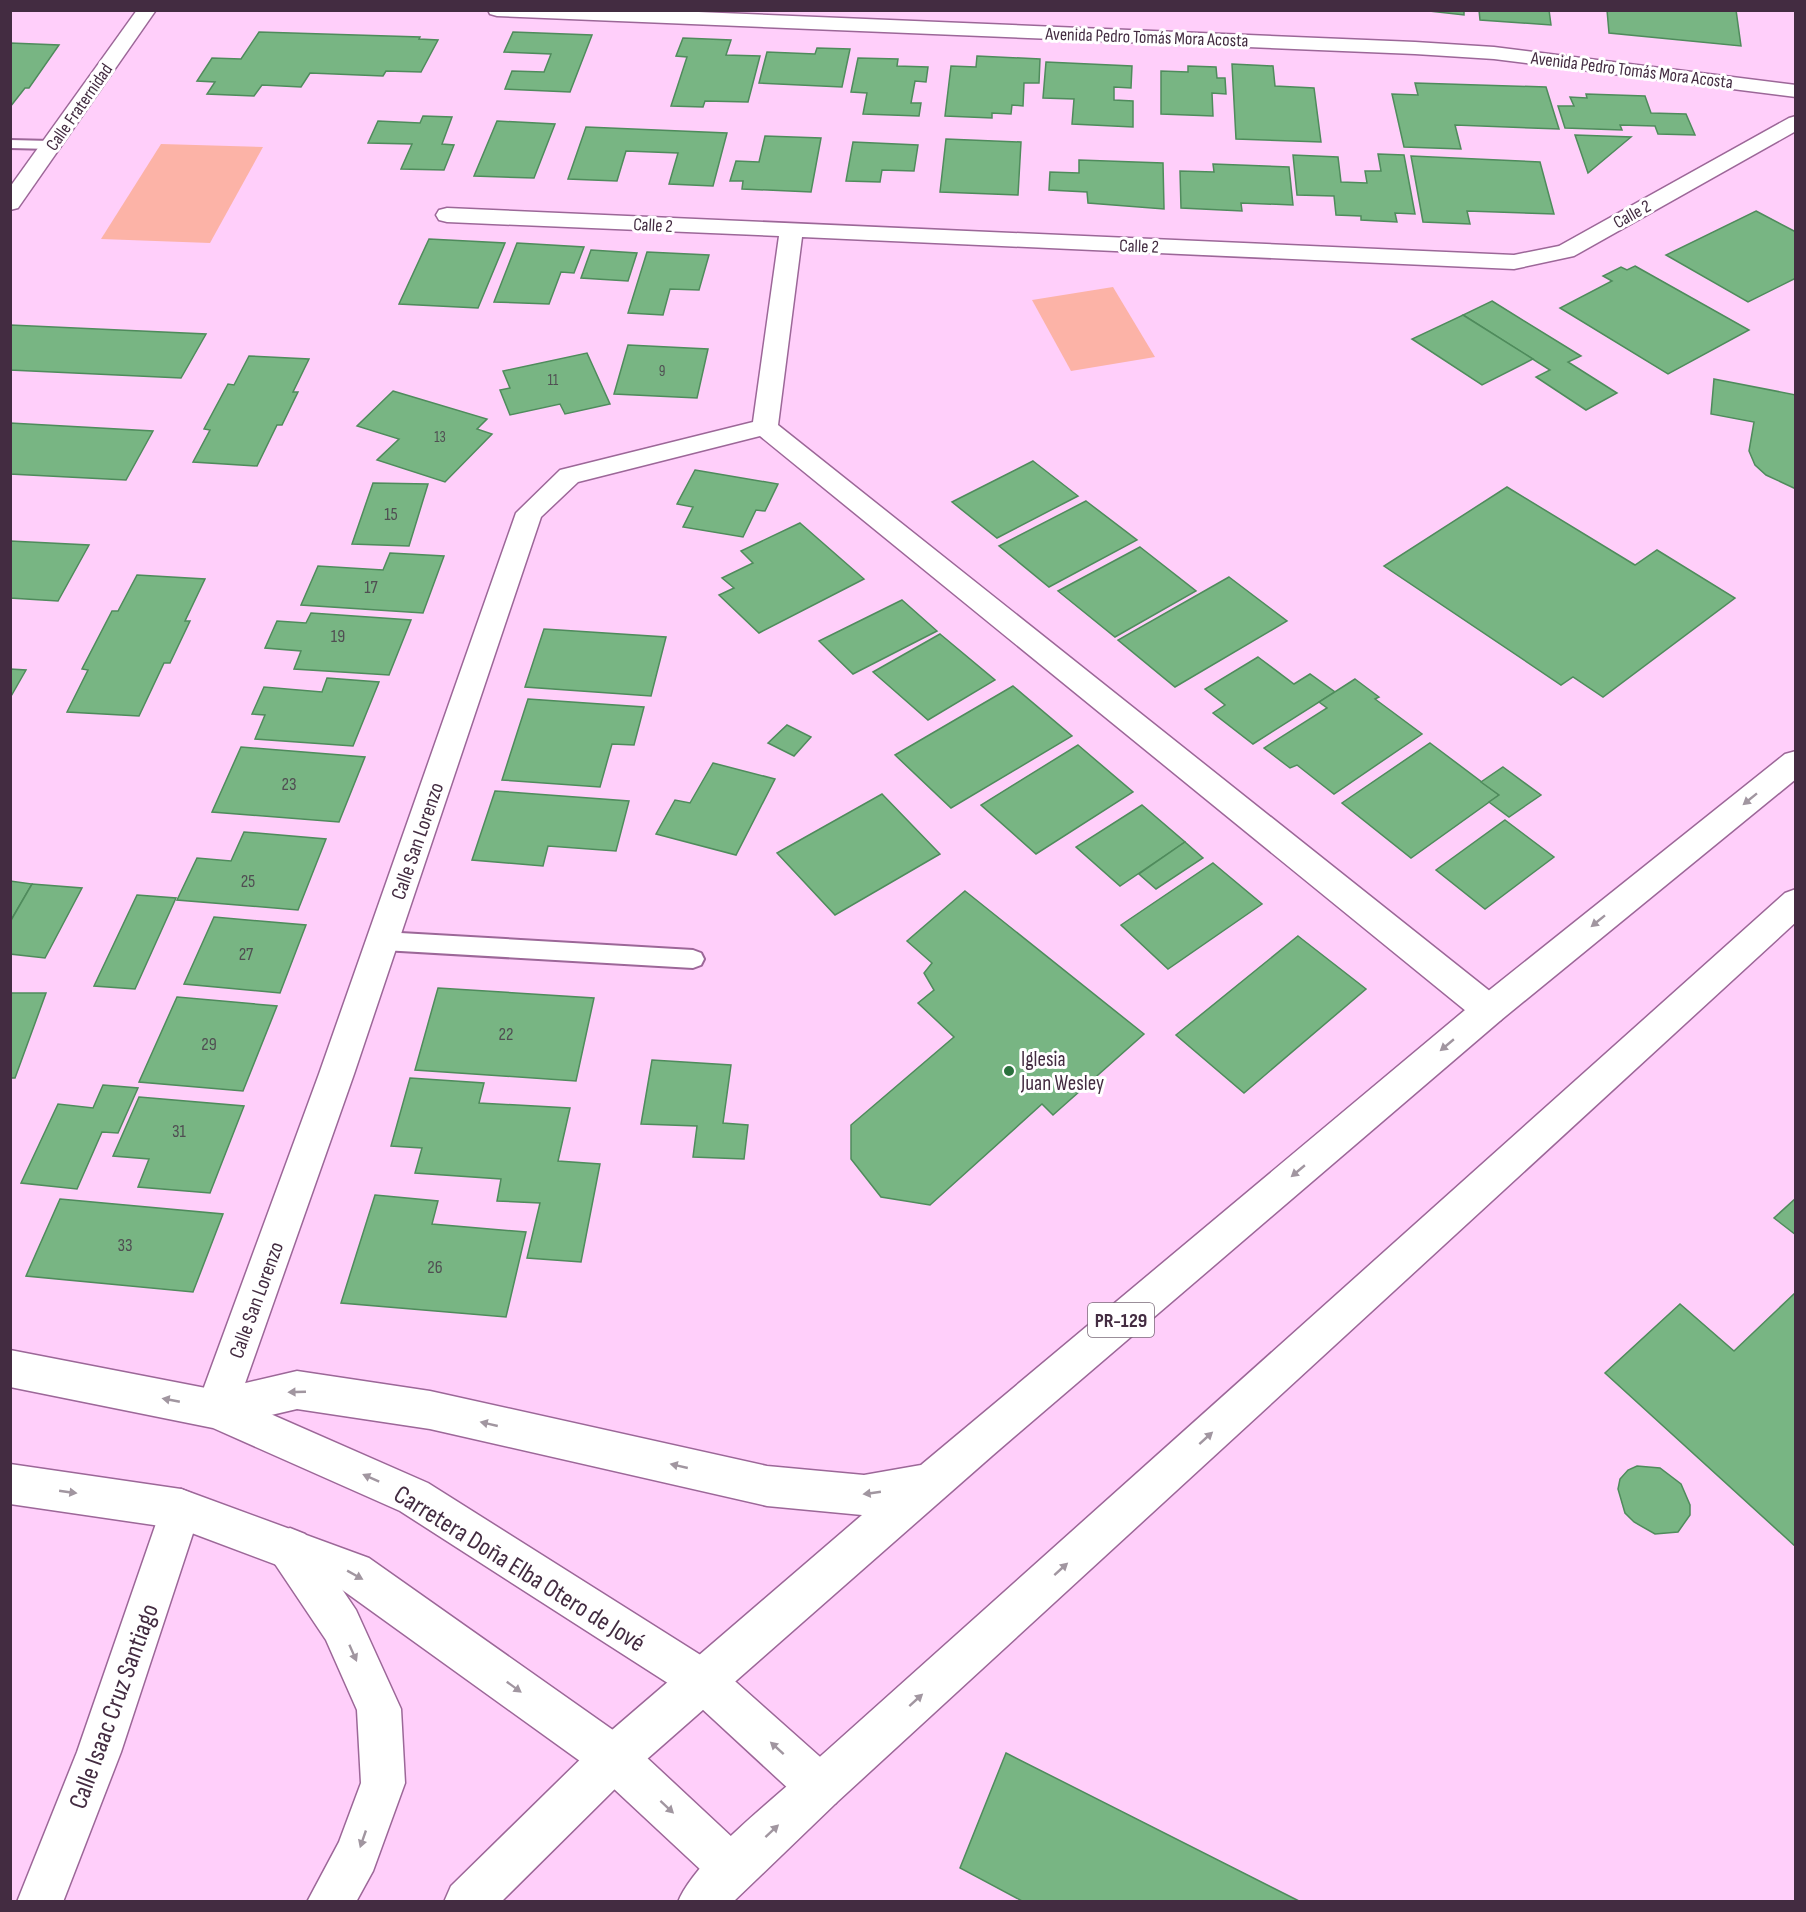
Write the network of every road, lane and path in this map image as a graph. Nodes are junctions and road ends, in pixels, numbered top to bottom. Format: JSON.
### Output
{"nodes":[{"id":1,"x":147,"y":10,"type":"edge"},
{"id":2,"x":497,"y":10,"type":"edge"},
{"id":3,"x":1796,"y":91,"type":"edge"},
{"id":4,"x":1796,"y":122,"type":"edge"},
{"id":5,"x":10,"y":144,"type":"edge"},
{"id":6,"x":51,"y":145,"type":"junction"},
{"id":7,"x":10,"y":203,"type":"edge"},
{"id":8,"x":447,"y":215,"type":"dead end"},
{"id":9,"x":791,"y":232,"type":"junction"},
{"id":10,"x":765,"y":427,"type":"junction"},
{"id":11,"x":1796,"y":762,"type":"edge"},
{"id":12,"x":1796,"y":902,"type":"edge"},
{"id":13,"x":383,"y":941,"type":"junction"},
{"id":14,"x":693,"y":959,"type":"dead end"},
{"id":15,"x":1489,"y":1010,"type":"junction"},
{"id":16,"x":10,"y":1368,"type":"edge"},
{"id":17,"x":216,"y":1409,"type":"junction"},
{"id":18,"x":10,"y":1484,"type":"edge"},
{"id":19,"x":929,"y":1484,"type":"junction"},
{"id":20,"x":182,"y":1509,"type":"junction"},
{"id":21,"x":290,"y":1549,"type":"junction"},
{"id":22,"x":703,"y":1681,"type":"junction"},
{"id":23,"x":614,"y":1758,"type":"junction"},
{"id":24,"x":820,"y":1787,"type":"junction"},
{"id":25,"x":732,"y":1868,"type":"junction"},
{"id":26,"x":40,"y":1902,"type":"edge"},
{"id":27,"x":330,"y":1902,"type":"edge"},
{"id":28,"x":467,"y":1902,"type":"edge"},
{"id":29,"x":701,"y":1902,"type":"edge"}],
"edges":[{"from":1,"to":6,"type":"street","name":"Calle Fraternidad"},
{"from":2,"to":3,"type":"street","name":"Avenida Pedro Tomás Mora Acosta"},
{"from":4,"to":9,"type":"street","name":"Calle 2"},
{"from":5,"to":6,"type":"lane"},
{"from":6,"to":7,"type":"street","name":"Calle Fraternidad"},
{"from":8,"to":9,"type":"street","name":"Calle 2"},
{"from":9,"to":10,"type":"street"},
{"from":10,"to":13,"type":"street","name":"Calle San Lorenzo"},
{"from":10,"to":15,"type":"street"},
{"from":11,"to":15,"type":"street","number":"PR-129","one_way":true},
{"from":24,"to":12,"type":"street","one_way":true},
{"from":13,"to":14,"type":"lane"},
{"from":13,"to":17,"type":"street","name":"Calle San Lorenzo"},
{"from":15,"to":19,"type":"street","number":"PR-129","one_way":true},
{"from":17,"to":16,"type":"street","name":"Carretera Doña Elba Otero de Jové","one_way":true},
{"from":19,"to":17,"type":"street","one_way":true},
{"from":22,"to":17,"type":"street","name":"Carretera Doña Elba Otero de Jové","one_way":true},
{"from":18,"to":20,"type":"street","one_way":true},
{"from":19,"to":22,"type":"street","number":"PR-129"},
{"from":20,"to":21,"type":"street"},
{"from":20,"to":26,"type":"street","name":"Calle Isaac Cruz Santiago"},
{"from":21,"to":23,"type":"street","one_way":true},
{"from":21,"to":27,"type":"street","one_way":true},
{"from":22,"to":23,"type":"street","number":"PR-129"},
{"from":24,"to":22,"type":"street","name":"Carretera Doña Elba Otero de Jové","one_way":true},
{"from":23,"to":25,"type":"street","one_way":true},
{"from":23,"to":28,"type":"street","number":"PR-129"},
{"from":25,"to":24,"type":"street","one_way":true},
{"from":25,"to":29,"type":"street"}]}
